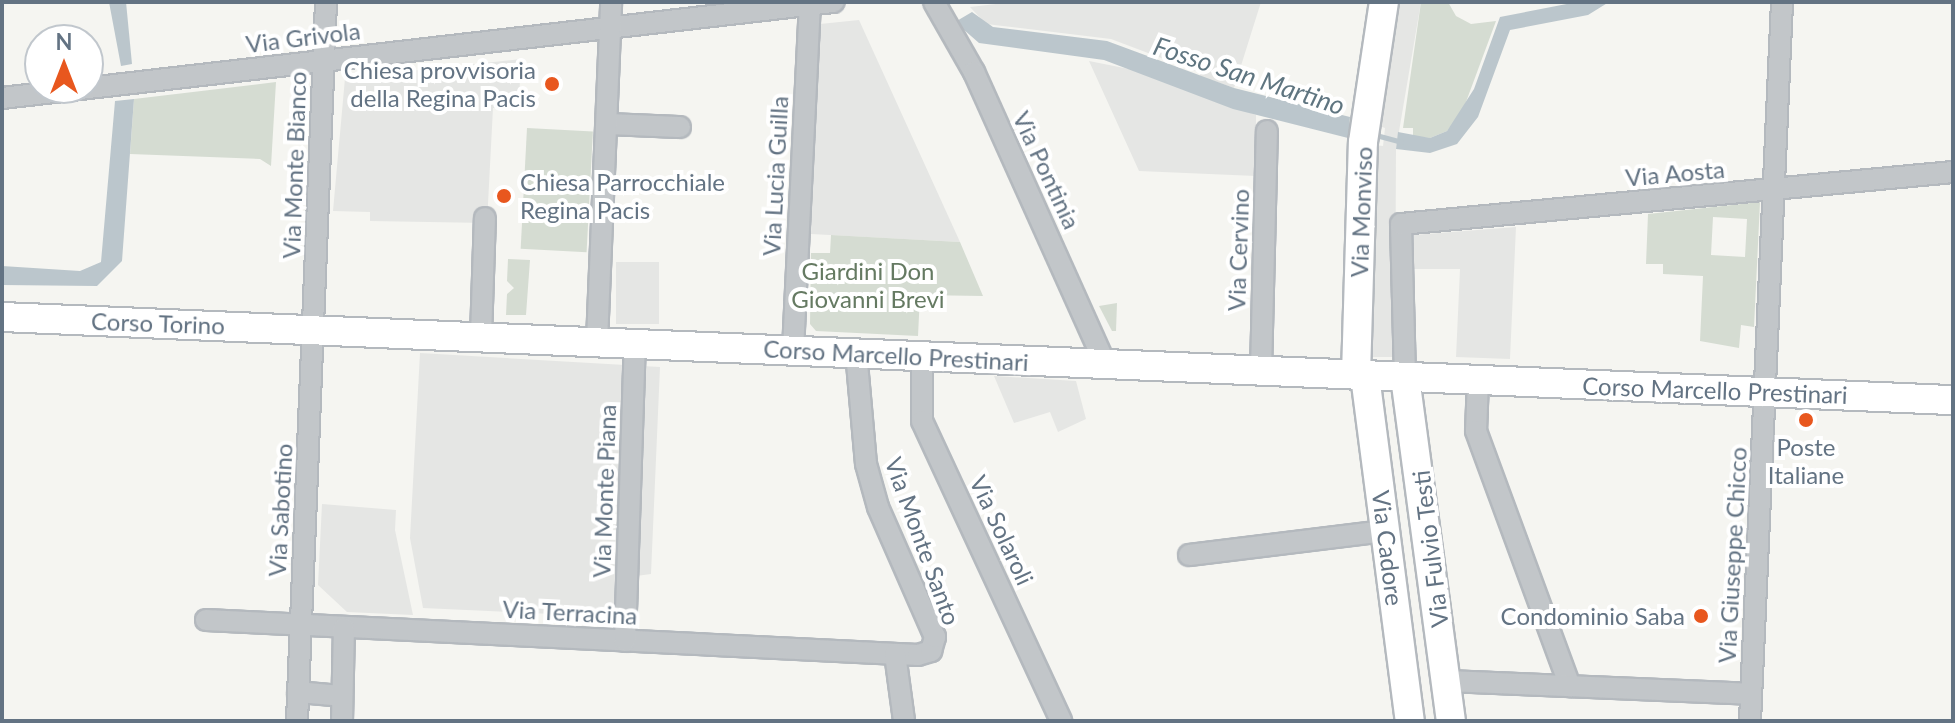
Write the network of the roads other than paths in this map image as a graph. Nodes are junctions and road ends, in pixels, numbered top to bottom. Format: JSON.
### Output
{"nodes":[{"id":1,"x":326,"y":2,"type":"edge"},
{"id":2,"x":611,"y":2,"type":"edge"},
{"id":3,"x":833,"y":2,"type":"edge"},
{"id":4,"x":934,"y":2,"type":"edge"},
{"id":5,"x":1384,"y":2,"type":"edge"},
{"id":6,"x":1782,"y":2,"type":"edge"},
{"id":7,"x":810,"y":4,"type":"junction"},
{"id":8,"x":609,"y":28,"type":"junction"},
{"id":9,"x":323,"y":60,"type":"junction"},
{"id":10,"x":2,"y":98,"type":"edge"},
{"id":11,"x":607,"y":124,"type":"junction"},
{"id":12,"x":680,"y":127,"type":"dead end"},
{"id":13,"x":1267,"y":131,"type":"dead end"},
{"id":14,"x":1953,"y":172,"type":"edge"},
{"id":15,"x":1774,"y":191,"type":"junction"},
{"id":16,"x":485,"y":218,"type":"dead end"},
{"id":17,"x":2,"y":317,"type":"edge"},
{"id":18,"x":314,"y":329,"type":"junction"},
{"id":19,"x":481,"y":336,"type":"junction"},
{"id":20,"x":597,"y":341,"type":"junction"},
{"id":21,"x":635,"y":343,"type":"junction"},
{"id":22,"x":793,"y":350,"type":"junction"},
{"id":23,"x":856,"y":353,"type":"junction"},
{"id":24,"x":922,"y":356,"type":"junction"},
{"id":25,"x":1105,"y":364,"type":"junction"},
{"id":26,"x":1261,"y":371,"type":"junction"},
{"id":27,"x":1361,"y":375,"type":"junction"},
{"id":28,"x":1405,"y":377,"type":"junction"},
{"id":29,"x":1478,"y":380,"type":"junction"},
{"id":30,"x":1767,"y":392,"type":"junction"},
{"id":31,"x":1953,"y":400,"type":"edge"},
{"id":32,"x":1385,"y":531,"type":"junction"},
{"id":33,"x":1189,"y":555,"type":"dead end"},
{"id":34,"x":206,"y":620,"type":"dead end"},
{"id":35,"x":301,"y":625,"type":"junction"},
{"id":36,"x":344,"y":628,"type":"junction"},
{"id":37,"x":625,"y":641,"type":"junction"},
{"id":38,"x":931,"y":651,"type":"joint"},
{"id":39,"x":895,"y":654,"type":"junction"},
{"id":40,"x":1446,"y":681,"type":"junction"},
{"id":41,"x":1570,"y":686,"type":"junction"},
{"id":42,"x":298,"y":692,"type":"junction"},
{"id":43,"x":1751,"y":694,"type":"junction"},
{"id":44,"x":342,"y":696,"type":"junction"},
{"id":45,"x":297,"y":721,"type":"edge"},
{"id":46,"x":342,"y":721,"type":"edge"},
{"id":47,"x":904,"y":721,"type":"edge"},
{"id":48,"x":1061,"y":721,"type":"edge"},
{"id":49,"x":1410,"y":721,"type":"edge"},
{"id":50,"x":1451,"y":721,"type":"edge"},
{"id":51,"x":1750,"y":721,"type":"edge"}],
"edges":[{"from":1,"to":9,"type":"street","name":"Via Monte Bianco"},
{"from":2,"to":8,"type":"street"},
{"from":3,"to":7,"type":"street","name":"Via Grivola"},
{"from":4,"to":25,"type":"street","name":"Via Pontinia"},
{"from":5,"to":27,"type":"main road","name":"Via Monviso"},
{"from":6,"to":15,"type":"street","name":"Via Giuseppe Chicco"},
{"from":7,"to":8,"type":"street","name":"Via Grivola"},
{"from":7,"to":22,"type":"street","name":"Via Lucia Guilla"},
{"from":8,"to":9,"type":"street","name":"Via Grivola"},
{"from":8,"to":11,"type":"street"},
{"from":9,"to":10,"type":"street","name":"Via Grivola"},
{"from":9,"to":18,"type":"street","name":"Via Monte Bianco"},
{"from":11,"to":12,"type":"street"},
{"from":11,"to":20,"type":"street"},
{"from":13,"to":26,"type":"street","name":"Via Cervino"},
{"from":14,"to":15,"type":"street","name":"Via Aosta"},
{"from":15,"to":28,"type":"street","name":"Via Aosta"},
{"from":15,"to":30,"type":"street","name":"Via Giuseppe Chicco"},
{"from":16,"to":19,"type":"street"},
{"from":17,"to":18,"type":"main road","name":"Corso Torino"},
{"from":18,"to":19,"type":"main road","name":"Corso Marcello Prestinari"},
{"from":18,"to":35,"type":"street","name":"Via Sabotino"},
{"from":19,"to":20,"type":"main road","name":"Corso Marcello Prestinari"},
{"from":20,"to":21,"type":"main road","name":"Corso Marcello Prestinari"},
{"from":21,"to":22,"type":"main road","name":"Corso Marcello Prestinari"},
{"from":21,"to":37,"type":"street","name":"Via Monte Piana"},
{"from":22,"to":23,"type":"main road","name":"Corso Marcello Prestinari"},
{"from":23,"to":24,"type":"main road","name":"Corso Marcello Prestinari"},
{"from":23,"to":38,"type":"street","name":"Via Monte Santo"},
{"from":24,"to":25,"type":"main road","name":"Corso Marcello Prestinari"},
{"from":24,"to":48,"type":"street","name":"Via Solaroli"},
{"from":25,"to":26,"type":"main road","name":"Corso Marcello Prestinari"},
{"from":26,"to":27,"type":"main road","name":"Corso Marcello Prestinari"},
{"from":27,"to":28,"type":"main road","name":"Corso Marcello Prestinari"},
{"from":27,"to":32,"type":"main road","name":"Via Cadore"},
{"from":28,"to":29,"type":"main road","name":"Corso Marcello Prestinari"},
{"from":28,"to":40,"type":"main road","name":"Via Fulvio Testi"},
{"from":29,"to":30,"type":"main road","name":"Corso Marcello Prestinari"},
{"from":29,"to":41,"type":"street"},
{"from":30,"to":31,"type":"main road","name":"Corso Marcello Prestinari"},
{"from":30,"to":43,"type":"street","name":"Via Giuseppe Chicco"},
{"from":32,"to":33,"type":"street"},
{"from":32,"to":49,"type":"main road","name":"Via Cadore"},
{"from":34,"to":35,"type":"street","name":"Via Terracina"},
{"from":35,"to":36,"type":"street","name":"Via Terracina"},
{"from":35,"to":42,"type":"street","name":"Via Sabotino"},
{"from":36,"to":37,"type":"street","name":"Via Terracina"},
{"from":36,"to":44,"type":"street"},
{"from":37,"to":39,"type":"street","name":"Via Terracina"},
{"from":38,"to":39,"type":"street","name":"Via Terracina"},
{"from":39,"to":47,"type":"street"},
{"from":40,"to":41,"type":"street"},
{"from":40,"to":50,"type":"main road","name":"Via Fulvio Testi"},
{"from":41,"to":43,"type":"street"},
{"from":42,"to":44,"type":"street"},
{"from":42,"to":45,"type":"street","name":"Via Sabotino"},
{"from":43,"to":51,"type":"street","name":"Via Giuseppe Chicco"},
{"from":44,"to":46,"type":"street"}]}
